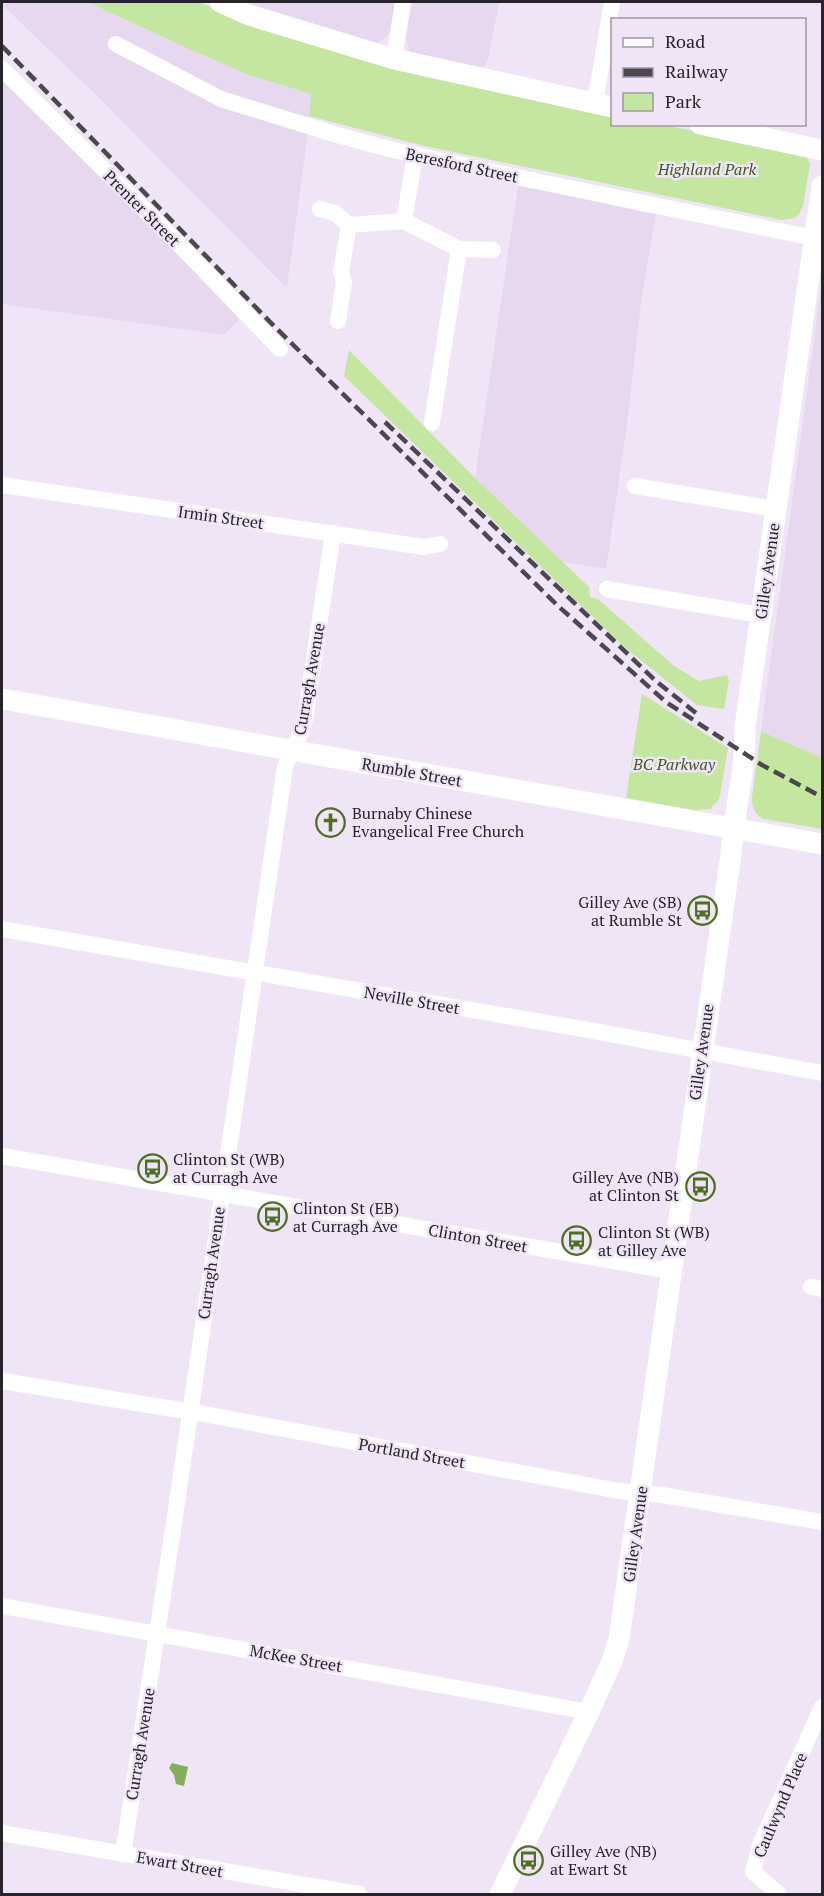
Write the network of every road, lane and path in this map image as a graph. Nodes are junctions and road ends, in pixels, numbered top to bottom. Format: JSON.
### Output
{"nodes":[{"id":1,"x":220,"y":2,"type":"edge"},
{"id":2,"x":403,"y":2,"type":"edge"},
{"id":3,"x":612,"y":2,"type":"edge"},
{"id":4,"x":116,"y":44,"type":"dead end"},
{"id":5,"x":393,"y":59,"type":"junction"},
{"id":6,"x":2,"y":69,"type":"edge"},
{"id":7,"x":604,"y":105,"type":"edge"},
{"id":8,"x":709,"y":126,"type":"edge"},
{"id":9,"x":822,"y":150,"type":"edge"},
{"id":10,"x":416,"y":155,"type":"junction"},
{"id":11,"x":822,"y":186,"type":"edge"},
{"id":12,"x":320,"y":209,"type":"dead end"},
{"id":13,"x":404,"y":221,"type":"junction"},
{"id":14,"x":349,"y":225,"type":"junction"},
{"id":15,"x":818,"y":239,"type":"edge"},
{"id":16,"x":459,"y":249,"type":"junction"},
{"id":17,"x":493,"y":250,"type":"dead end"},
{"id":18,"x":338,"y":321,"type":"dead end"},
{"id":19,"x":280,"y":349,"type":"dead end"},
{"id":20,"x":432,"y":423,"type":"dead end"},
{"id":21,"x":2,"y":485,"type":"edge"},
{"id":22,"x":635,"y":486,"type":"dead end"},
{"id":23,"x":776,"y":509,"type":"junction"},
{"id":24,"x":333,"y":533,"type":"junction"},
{"id":25,"x":440,"y":544,"type":"dead end"},
{"id":26,"x":607,"y":589,"type":"dead end"},
{"id":27,"x":761,"y":615,"type":"junction"},
{"id":28,"x":2,"y":699,"type":"edge"},
{"id":29,"x":293,"y":751,"type":"junction"},
{"id":30,"x":733,"y":828,"type":"junction"},
{"id":31,"x":822,"y":844,"type":"edge"},
{"id":32,"x":2,"y":929,"type":"edge"},
{"id":33,"x":255,"y":972,"type":"junction"},
{"id":34,"x":701,"y":1051,"type":"junction"},
{"id":35,"x":822,"y":1073,"type":"edge"},
{"id":36,"x":2,"y":1156,"type":"edge"},
{"id":37,"x":222,"y":1193,"type":"junction"},
{"id":38,"x":671,"y":1271,"type":"junction"},
{"id":39,"x":2,"y":1381,"type":"edge"},
{"id":40,"x":190,"y":1412,"type":"junction"},
{"id":41,"x":641,"y":1493,"type":"junction"},
{"id":42,"x":822,"y":1522,"type":"edge"},
{"id":43,"x":2,"y":1606,"type":"edge"},
{"id":44,"x":157,"y":1633,"type":"junction"},
{"id":45,"x":822,"y":1707,"type":"edge"},
{"id":46,"x":589,"y":1712,"type":"junction"},
{"id":47,"x":2,"y":1833,"type":"edge"},
{"id":48,"x":123,"y":1854,"type":"junction"},
{"id":49,"x":359,"y":1894,"type":"edge"},
{"id":50,"x":500,"y":1894,"type":"edge"},
{"id":51,"x":779,"y":1894,"type":"edge"}],
"edges":[{"from":1,"to":5,"type":"street"},
{"from":2,"to":5,"type":"street"},
{"from":3,"to":7,"type":"street"},
{"from":4,"to":10,"type":"street","name":"Beresford Street"},
{"from":5,"to":7,"type":"street"},
{"from":6,"to":19,"type":"street","name":"Prenter Street"},
{"from":8,"to":9,"type":"street"},
{"from":10,"to":13,"type":"street"},
{"from":10,"to":15,"type":"street","name":"Beresford Street"},
{"from":11,"to":15,"type":"street","name":"Gilley Avenue"},
{"from":12,"to":14,"type":"street"},
{"from":13,"to":14,"type":"street"},
{"from":13,"to":16,"type":"street"},
{"from":14,"to":18,"type":"street"},
{"from":15,"to":23,"type":"street","name":"Gilley Avenue"},
{"from":16,"to":17,"type":"street"},
{"from":16,"to":20,"type":"street"},
{"from":21,"to":24,"type":"street","name":"Irmin Street"},
{"from":22,"to":23,"type":"street"},
{"from":23,"to":27,"type":"street","name":"Gilley Avenue"},
{"from":24,"to":25,"type":"street","name":"Irmin Street"},
{"from":24,"to":29,"type":"street","name":"Curragh Avenue"},
{"from":26,"to":27,"type":"street"},
{"from":27,"to":30,"type":"street","name":"Gilley Avenue"},
{"from":28,"to":29,"type":"street","name":"Rumble Street"},
{"from":29,"to":30,"type":"street","name":"Rumble Street"},
{"from":29,"to":33,"type":"street","name":"Curragh Avenue"},
{"from":30,"to":31,"type":"street","name":"Rumble Street"},
{"from":30,"to":34,"type":"street","name":"Gilley Avenue"},
{"from":32,"to":33,"type":"street","name":"Neville Street"},
{"from":33,"to":34,"type":"street","name":"Neville Street"},
{"from":33,"to":37,"type":"street","name":"Curragh Avenue"},
{"from":34,"to":35,"type":"street","name":"Neville Street"},
{"from":34,"to":38,"type":"street","name":"Gilley Avenue"},
{"from":36,"to":37,"type":"street","name":"Clinton Street"},
{"from":37,"to":38,"type":"street","name":"Clinton Street"},
{"from":37,"to":40,"type":"street","name":"Curragh Avenue"},
{"from":38,"to":41,"type":"street","name":"Gilley Avenue"},
{"from":39,"to":40,"type":"street","name":"Portland Street"},
{"from":40,"to":41,"type":"street","name":"Portland Street"},
{"from":40,"to":44,"type":"street","name":"Curragh Avenue"},
{"from":41,"to":42,"type":"street","name":"Portland Street"},
{"from":41,"to":46,"type":"street","name":"Gilley Avenue"},
{"from":43,"to":44,"type":"street","name":"McKee Street"},
{"from":44,"to":46,"type":"street","name":"McKee Street"},
{"from":44,"to":48,"type":"street","name":"Curragh Avenue"},
{"from":45,"to":51,"type":"street","name":"Caulwynd Place"},
{"from":46,"to":50,"type":"street","name":"Gilley Avenue"},
{"from":47,"to":48,"type":"street","name":"Ewart Street"},
{"from":48,"to":49,"type":"street","name":"Ewart Street"}]}
